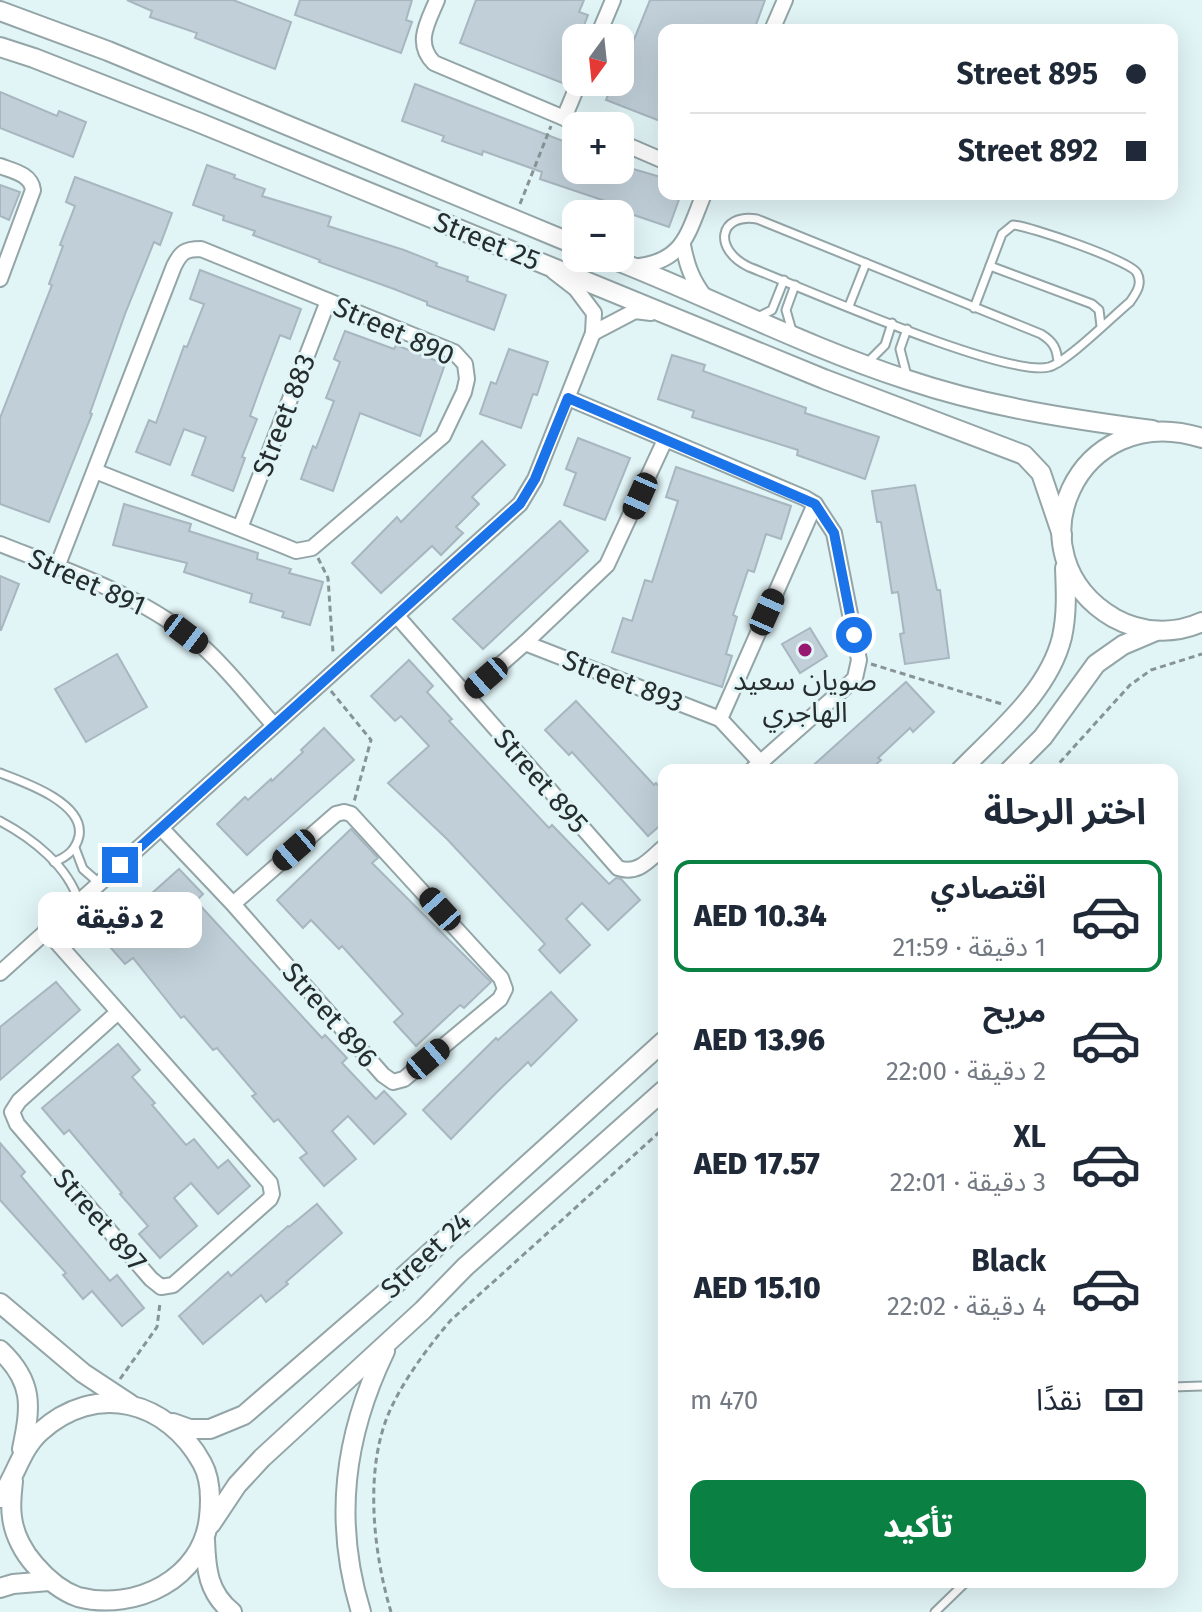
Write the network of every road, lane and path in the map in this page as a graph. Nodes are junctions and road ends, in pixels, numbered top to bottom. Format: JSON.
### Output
{"nodes":[{"id":1,"x":437,"y":0,"type":"edge"},
{"id":2,"x":613,"y":0,"type":"edge"},
{"id":3,"x":785,"y":0,"type":"edge"},
{"id":4,"x":0,"y":11,"type":"edge"},
{"id":5,"x":603,"y":24,"type":"edge"},
{"id":6,"x":775,"y":24,"type":"edge"},
{"id":7,"x":0,"y":47,"type":"edge"},
{"id":8,"x":571,"y":96,"type":"edge"},
{"id":9,"x":150,"y":103,"type":"junction"},
{"id":10,"x":560,"y":116,"type":"junction"},
{"id":11,"x":314,"y":136,"type":"junction"},
{"id":12,"x":634,"y":148,"type":"edge"},
{"id":13,"x":658,"y":158,"type":"edge"},
{"id":14,"x":0,"y":166,"type":"edge"},
{"id":15,"x":702,"y":200,"type":"edge"},
{"id":16,"x":514,"y":219,"type":"junction"},
{"id":17,"x":562,"y":239,"type":"edge"},
{"id":18,"x":683,"y":245,"type":"junction"},
{"id":19,"x":562,"y":246,"type":"edge"},
{"id":20,"x":540,"y":263,"type":"junction"},
{"id":21,"x":866,"y":263,"type":"junction"},
{"id":22,"x":990,"y":266,"type":"junction"},
{"id":23,"x":634,"y":267,"type":"edge"},
{"id":24,"x":634,"y":268,"type":"edge"},
{"id":25,"x":0,"y":279,"type":"edge"},
{"id":26,"x":784,"y":280,"type":"junction"},
{"id":27,"x":795,"y":285,"type":"junction"},
{"id":28,"x":705,"y":297,"type":"junction"},
{"id":29,"x":328,"y":301,"type":"junction"},
{"id":30,"x":849,"y":306,"type":"junction"},
{"id":31,"x":974,"y":308,"type":"junction"},
{"id":32,"x":674,"y":315,"type":"junction"},
{"id":33,"x":752,"y":318,"type":"junction"},
{"id":34,"x":892,"y":323,"type":"junction"},
{"id":35,"x":1101,"y":326,"type":"junction"},
{"id":36,"x":907,"y":329,"type":"junction"},
{"id":37,"x":593,"y":333,"type":"junction"},
{"id":38,"x":796,"y":337,"type":"junction"},
{"id":39,"x":1058,"y":363,"type":"junction"},
{"id":40,"x":865,"y":365,"type":"junction"},
{"id":41,"x":910,"y":381,"type":"junction"},
{"id":42,"x":568,"y":398,"type":"junction"},
{"id":43,"x":1152,"y":430,"type":"junction"},
{"id":44,"x":1202,"y":438,"type":"edge"},
{"id":45,"x":665,"y":440,"type":"junction"},
{"id":46,"x":95,"y":471,"type":"junction"},
{"id":47,"x":815,"y":504,"type":"junction"},
{"id":48,"x":240,"y":528,"type":"junction"},
{"id":49,"x":1062,"y":535,"type":"junction"},
{"id":50,"x":0,"y":544,"type":"edge"},
{"id":51,"x":312,"y":548,"type":"junction"},
{"id":52,"x":1065,"y":557,"type":"junction"},
{"id":53,"x":57,"y":567,"type":"junction"},
{"id":54,"x":397,"y":616,"type":"junction"},
{"id":55,"x":1202,"y":622,"type":"edge"},
{"id":56,"x":1156,"y":631,"type":"junction"},
{"id":57,"x":525,"y":643,"type":"junction"},
{"id":58,"x":1202,"y":654,"type":"edge"},
{"id":59,"x":859,"y":660,"type":"junction"},
{"id":60,"x":328,"y":676,"type":"junction"},
{"id":61,"x":466,"y":695,"type":"junction"},
{"id":62,"x":1019,"y":710,"type":"junction"},
{"id":63,"x":720,"y":719,"type":"junction"},
{"id":64,"x":274,"y":725,"type":"junction"},
{"id":65,"x":754,"y":764,"type":"edge"},
{"id":66,"x":758,"y":764,"type":"edge"},
{"id":67,"x":967,"y":764,"type":"edge"},
{"id":68,"x":1016,"y":764,"type":"edge"},
{"id":69,"x":1058,"y":764,"type":"edge"},
{"id":70,"x":0,"y":773,"type":"edge"},
{"id":71,"x":351,"y":814,"type":"junction"},
{"id":72,"x":0,"y":821,"type":"edge"},
{"id":73,"x":162,"y":829,"type":"junction"},
{"id":74,"x":75,"y":848,"type":"junction"},
{"id":75,"x":658,"y":852,"type":"edge"},
{"id":76,"x":54,"y":862,"type":"junction"},
{"id":77,"x":99,"y":883,"type":"junction"},
{"id":78,"x":79,"y":902,"type":"junction"},
{"id":79,"x":233,"y":904,"type":"junction"},
{"id":80,"x":46,"y":930,"type":"junction"},
{"id":81,"x":0,"y":973,"type":"edge"},
{"id":82,"x":118,"y":1012,"type":"junction"},
{"id":83,"x":658,"y":1046,"type":"edge"},
{"id":84,"x":658,"y":1095,"type":"edge"},
{"id":85,"x":658,"y":1133,"type":"edge"},
{"id":86,"x":161,"y":1287,"type":"junction"},
{"id":87,"x":0,"y":1303,"type":"edge"},
{"id":88,"x":389,"y":1341,"type":"junction"},
{"id":89,"x":0,"y":1350,"type":"edge"},
{"id":90,"x":1202,"y":1386,"type":"edge"},
{"id":91,"x":1178,"y":1387,"type":"edge"},
{"id":92,"x":112,"y":1392,"type":"junction"},
{"id":93,"x":130,"y":1404,"type":"junction"},
{"id":94,"x":170,"y":1422,"type":"junction"},
{"id":95,"x":20,"y":1460,"type":"junction"},
{"id":96,"x":13,"y":1481,"type":"junction"},
{"id":97,"x":0,"y":1498,"type":"edge"},
{"id":98,"x":207,"y":1533,"type":"junction"},
{"id":99,"x":49,"y":1581,"type":"junction"},
{"id":100,"x":0,"y":1588,"type":"edge"},
{"id":101,"x":960,"y":1588,"type":"edge"},
{"id":102,"x":110,"y":1603,"type":"junction"},
{"id":103,"x":135,"y":1612,"type":"edge"},
{"id":104,"x":232,"y":1612,"type":"edge"},
{"id":105,"x":361,"y":1612,"type":"edge"},
{"id":106,"x":391,"y":1612,"type":"edge"},
{"id":107,"x":935,"y":1612,"type":"edge"}],
"edges":[{"from":1,"to":10,"type":"street"},
{"from":2,"to":5,"type":"street"},
{"from":3,"to":6,"type":"street"},
{"from":4,"to":11,"type":"street","name":"Street 25"},
{"from":7,"to":9,"type":"street","name":"Street 25"},
{"from":8,"to":10,"type":"street"},
{"from":9,"to":11,"type":"street"},
{"from":9,"to":20,"type":"street","name":"Street 25"},
{"from":10,"to":16,"type":"path"},
{"from":11,"to":16,"type":"street","name":"Street 25"},
{"from":12,"to":13,"type":"street"},
{"from":14,"to":25,"type":"street"},
{"from":15,"to":18,"type":"street"},
{"from":16,"to":17,"type":"street","name":"Street 25"},
{"from":18,"to":23,"type":"street"},
{"from":18,"to":28,"type":"street"},
{"from":19,"to":20,"type":"street"},
{"from":20,"to":32,"type":"street","name":"Street 25"},
{"from":20,"to":37,"type":"street"},
{"from":21,"to":26,"type":"lane"},
{"from":21,"to":30,"type":"lane"},
{"from":21,"to":31,"type":"lane"},
{"from":22,"to":31,"type":"lane"},
{"from":22,"to":35,"type":"lane"},
{"from":22,"to":35,"type":"lane"},
{"from":24,"to":28,"type":"street"},
{"from":26,"to":27,"type":"lane"},
{"from":26,"to":33,"type":"lane"},
{"from":27,"to":30,"type":"lane"},
{"from":27,"to":38,"type":"lane"},
{"from":28,"to":33,"type":"street"},
{"from":29,"to":46,"type":"street","name":"Street 890"},
{"from":29,"to":48,"type":"street","name":"Street 883"},
{"from":29,"to":51,"type":"street","name":"Street 890"},
{"from":30,"to":34,"type":"lane"},
{"from":31,"to":39,"type":"lane"},
{"from":32,"to":37,"type":"street"},
{"from":32,"to":49,"type":"street","name":"Street 25"},
{"from":33,"to":38,"type":"street"},
{"from":34,"to":36,"type":"lane"},
{"from":34,"to":40,"type":"lane"},
{"from":35,"to":39,"type":"lane"},
{"from":36,"to":39,"type":"lane"},
{"from":36,"to":41,"type":"lane"},
{"from":37,"to":42,"type":"street"},
{"from":38,"to":40,"type":"street"},
{"from":40,"to":41,"type":"street"},
{"from":41,"to":43,"type":"street"},
{"from":42,"to":45,"type":"street"},
{"from":42,"to":54,"type":"street"},
{"from":43,"to":44,"type":"street"},
{"from":43,"to":49,"type":"street"},
{"from":45,"to":47,"type":"street"},
{"from":45,"to":57,"type":"street"},
{"from":46,"to":48,"type":"street"},
{"from":46,"to":53,"type":"street","name":"Street 890"},
{"from":47,"to":59,"type":"street"},
{"from":47,"to":63,"type":"street","name":"Street 893"},
{"from":48,"to":51,"type":"street"},
{"from":49,"to":52,"type":"street"},
{"from":50,"to":53,"type":"street","name":"Street 891"},
{"from":51,"to":60,"type":"path"},
{"from":52,"to":56,"type":"street"},
{"from":52,"to":62,"type":"street"},
{"from":53,"to":64,"type":"street","name":"Street 891"},
{"from":54,"to":60,"type":"street"},
{"from":54,"to":61,"type":"street","name":"Street 895"},
{"from":55,"to":56,"type":"street"},
{"from":56,"to":68,"type":"street"},
{"from":57,"to":61,"type":"street"},
{"from":57,"to":63,"type":"street","name":"Street 893"},
{"from":58,"to":69,"type":"path"},
{"from":59,"to":62,"type":"path"},
{"from":59,"to":66,"type":"street"},
{"from":60,"to":64,"type":"street"},
{"from":60,"to":71,"type":"path"},
{"from":61,"to":75,"type":"street","name":"Street 895"},
{"from":62,"to":67,"type":"street"},
{"from":63,"to":65,"type":"street","name":"Street 893"},
{"from":64,"to":73,"type":"street"},
{"from":70,"to":74,"type":"lane"},
{"from":71,"to":79,"type":"street"},
{"from":71,"to":79,"type":"street","name":"Street 896"},
{"from":72,"to":76,"type":"lane"},
{"from":73,"to":77,"type":"street"},
{"from":73,"to":79,"type":"street","name":"Street 896"},
{"from":74,"to":76,"type":"lane"},
{"from":74,"to":77,"type":"lane"},
{"from":76,"to":78,"type":"lane"},
{"from":77,"to":78,"type":"street"},
{"from":78,"to":80,"type":"street"},
{"from":80,"to":81,"type":"street"},
{"from":80,"to":82,"type":"street","name":"Street 897"},
{"from":82,"to":86,"type":"street","name":"Street 897"},
{"from":82,"to":86,"type":"street","name":"Street 897"},
{"from":83,"to":94,"type":"street","name":"Street 24"},
{"from":84,"to":88,"type":"street","name":"Street 24"},
{"from":85,"to":106,"type":"path"},
{"from":86,"to":92,"type":"path"},
{"from":87,"to":92,"type":"street"},
{"from":88,"to":98,"type":"street","name":"Street 24"},
{"from":88,"to":105,"type":"street"},
{"from":89,"to":95,"type":"street"},
{"from":90,"to":91,"type":"lane"},
{"from":92,"to":93,"type":"street"},
{"from":93,"to":94,"type":"street"},
{"from":93,"to":95,"type":"street"},
{"from":94,"to":98,"type":"street"},
{"from":95,"to":96,"type":"street"},
{"from":96,"to":97,"type":"street"},
{"from":96,"to":99,"type":"street"},
{"from":98,"to":102,"type":"street"},
{"from":98,"to":104,"type":"street"},
{"from":99,"to":100,"type":"street"},
{"from":99,"to":102,"type":"street"},
{"from":101,"to":107,"type":"lane"},
{"from":102,"to":103,"type":"street"}]}
